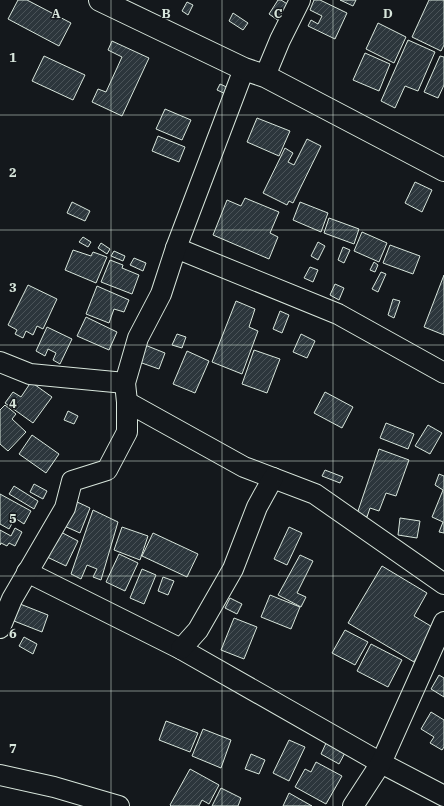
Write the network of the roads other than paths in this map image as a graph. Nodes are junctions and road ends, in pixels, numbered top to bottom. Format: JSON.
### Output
{"nodes":[{"id":1,"x":100,"y":0,"type":"edge"},
{"id":2,"x":300,"y":0,"type":"edge"},
{"id":3,"x":244,"y":70,"type":"junction"},
{"id":4,"x":265,"y":76,"type":"junction"},
{"id":5,"x":444,"y":170,"type":"edge"},
{"id":6,"x":176,"y":248,"type":"junction"},
{"id":7,"x":0,"y":362,"type":"edge"},
{"id":8,"x":444,"y":373,"type":"edge"},
{"id":9,"x":125,"y":383,"type":"junction"},
{"id":10,"x":127,"y":402,"type":"junction"},
{"id":11,"x":273,"y":478,"type":"junction"},
{"id":12,"x":27,"y":572,"type":"junction"},
{"id":13,"x":444,"y":584,"type":"edge"},
{"id":14,"x":6,"y":596,"type":"edge"},
{"id":15,"x":444,"y":622,"type":"edge"},
{"id":16,"x":0,"y":628,"type":"edge"},
{"id":17,"x":181,"y":649,"type":"junction"},
{"id":18,"x":381,"y":763,"type":"junction"},
{"id":19,"x":0,"y":775,"type":"edge"},
{"id":20,"x":444,"y":796,"type":"edge"},
{"id":21,"x":119,"y":806,"type":"edge"},
{"id":22,"x":353,"y":806,"type":"edge"}],
"edges":[{"from":1,"to":3,"type":"street"},
{"from":2,"to":4,"type":"street"},
{"from":3,"to":4,"type":"street"},
{"from":3,"to":6,"type":"street"},
{"from":4,"to":5,"type":"street"},
{"from":6,"to":8,"type":"street"},
{"from":6,"to":9,"type":"street"},
{"from":7,"to":9,"type":"street"},
{"from":9,"to":10,"type":"street"},
{"from":10,"to":11,"type":"street"},
{"from":10,"to":12,"type":"street"},
{"from":11,"to":13,"type":"street"},
{"from":11,"to":17,"type":"street"},
{"from":12,"to":14,"type":"street"},
{"from":12,"to":17,"type":"street"},
{"from":14,"to":16,"type":"street"},
{"from":15,"to":18,"type":"street"},
{"from":17,"to":18,"type":"street"},
{"from":18,"to":20,"type":"street"},
{"from":18,"to":22,"type":"street"},
{"from":19,"to":21,"type":"street"}]}
